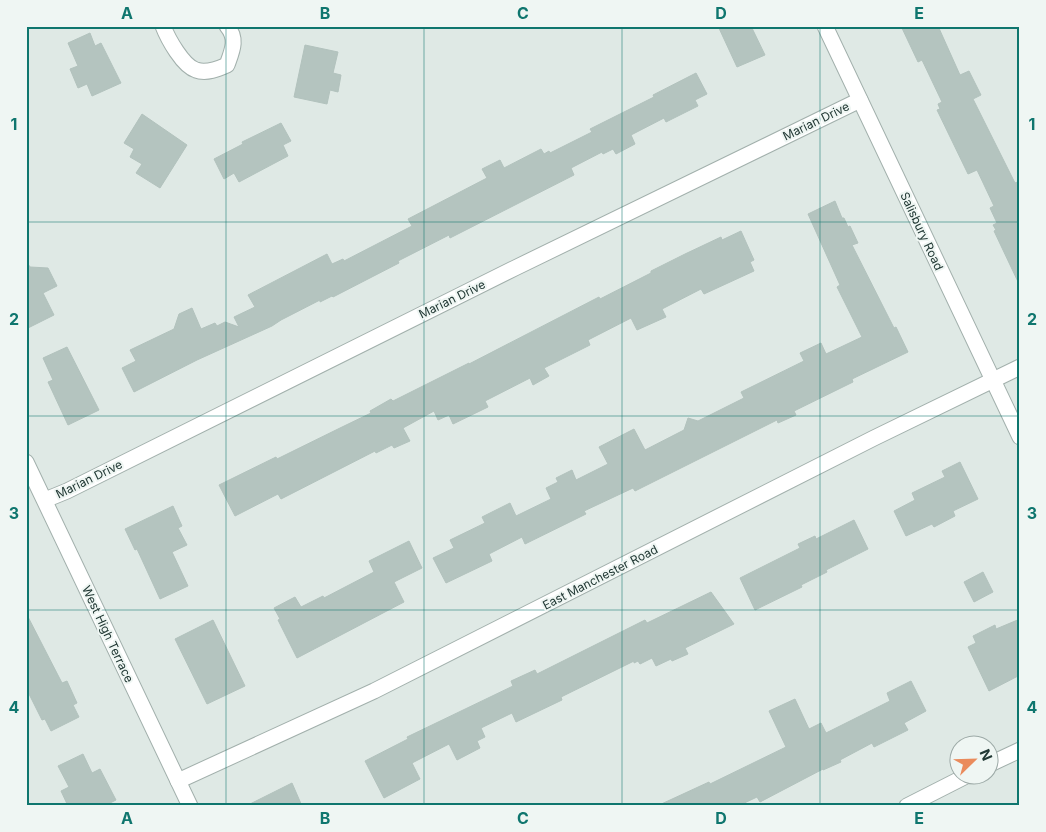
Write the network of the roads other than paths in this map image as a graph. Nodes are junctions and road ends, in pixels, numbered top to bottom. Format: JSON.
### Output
{"nodes":[{"id":1,"x":163,"y":26,"type":"edge"},
{"id":2,"x":227,"y":26,"type":"edge"},
{"id":3,"x":825,"y":26,"type":"edge"},
{"id":4,"x":860,"y":100,"type":"junction"},
{"id":5,"x":1020,"y":368,"type":"edge"},
{"id":6,"x":993,"y":381,"type":"junction"},
{"id":7,"x":1020,"y":436,"type":"edge"},
{"id":8,"x":26,"y":462,"type":"edge"},
{"id":9,"x":44,"y":500,"type":"junction"},
{"id":10,"x":1020,"y":750,"type":"edge"},
{"id":11,"x":998,"y":760,"type":"edge"},
{"id":12,"x":178,"y":781,"type":"junction"},
{"id":13,"x":950,"y":784,"type":"edge"},
{"id":14,"x":190,"y":806,"type":"edge"},
{"id":15,"x":907,"y":806,"type":"edge"}],
"edges":[{"from":1,"to":2,"type":"street"},
{"from":3,"to":4,"type":"street","name":"Salisbury Road"},
{"from":4,"to":6,"type":"street","name":"Salisbury Road"},
{"from":4,"to":9,"type":"street","name":"Marian Drive"},
{"from":5,"to":6,"type":"street","name":"East Manchester Road"},
{"from":6,"to":7,"type":"street","name":"Salisbury Road"},
{"from":6,"to":12,"type":"street","name":"East Manchester Road"},
{"from":8,"to":9,"type":"street","name":"West High Terrace"},
{"from":9,"to":12,"type":"street","name":"West High Terrace"},
{"from":10,"to":11,"type":"street"},
{"from":12,"to":14,"type":"street","name":"West High Terrace"},
{"from":13,"to":15,"type":"street"}]}
